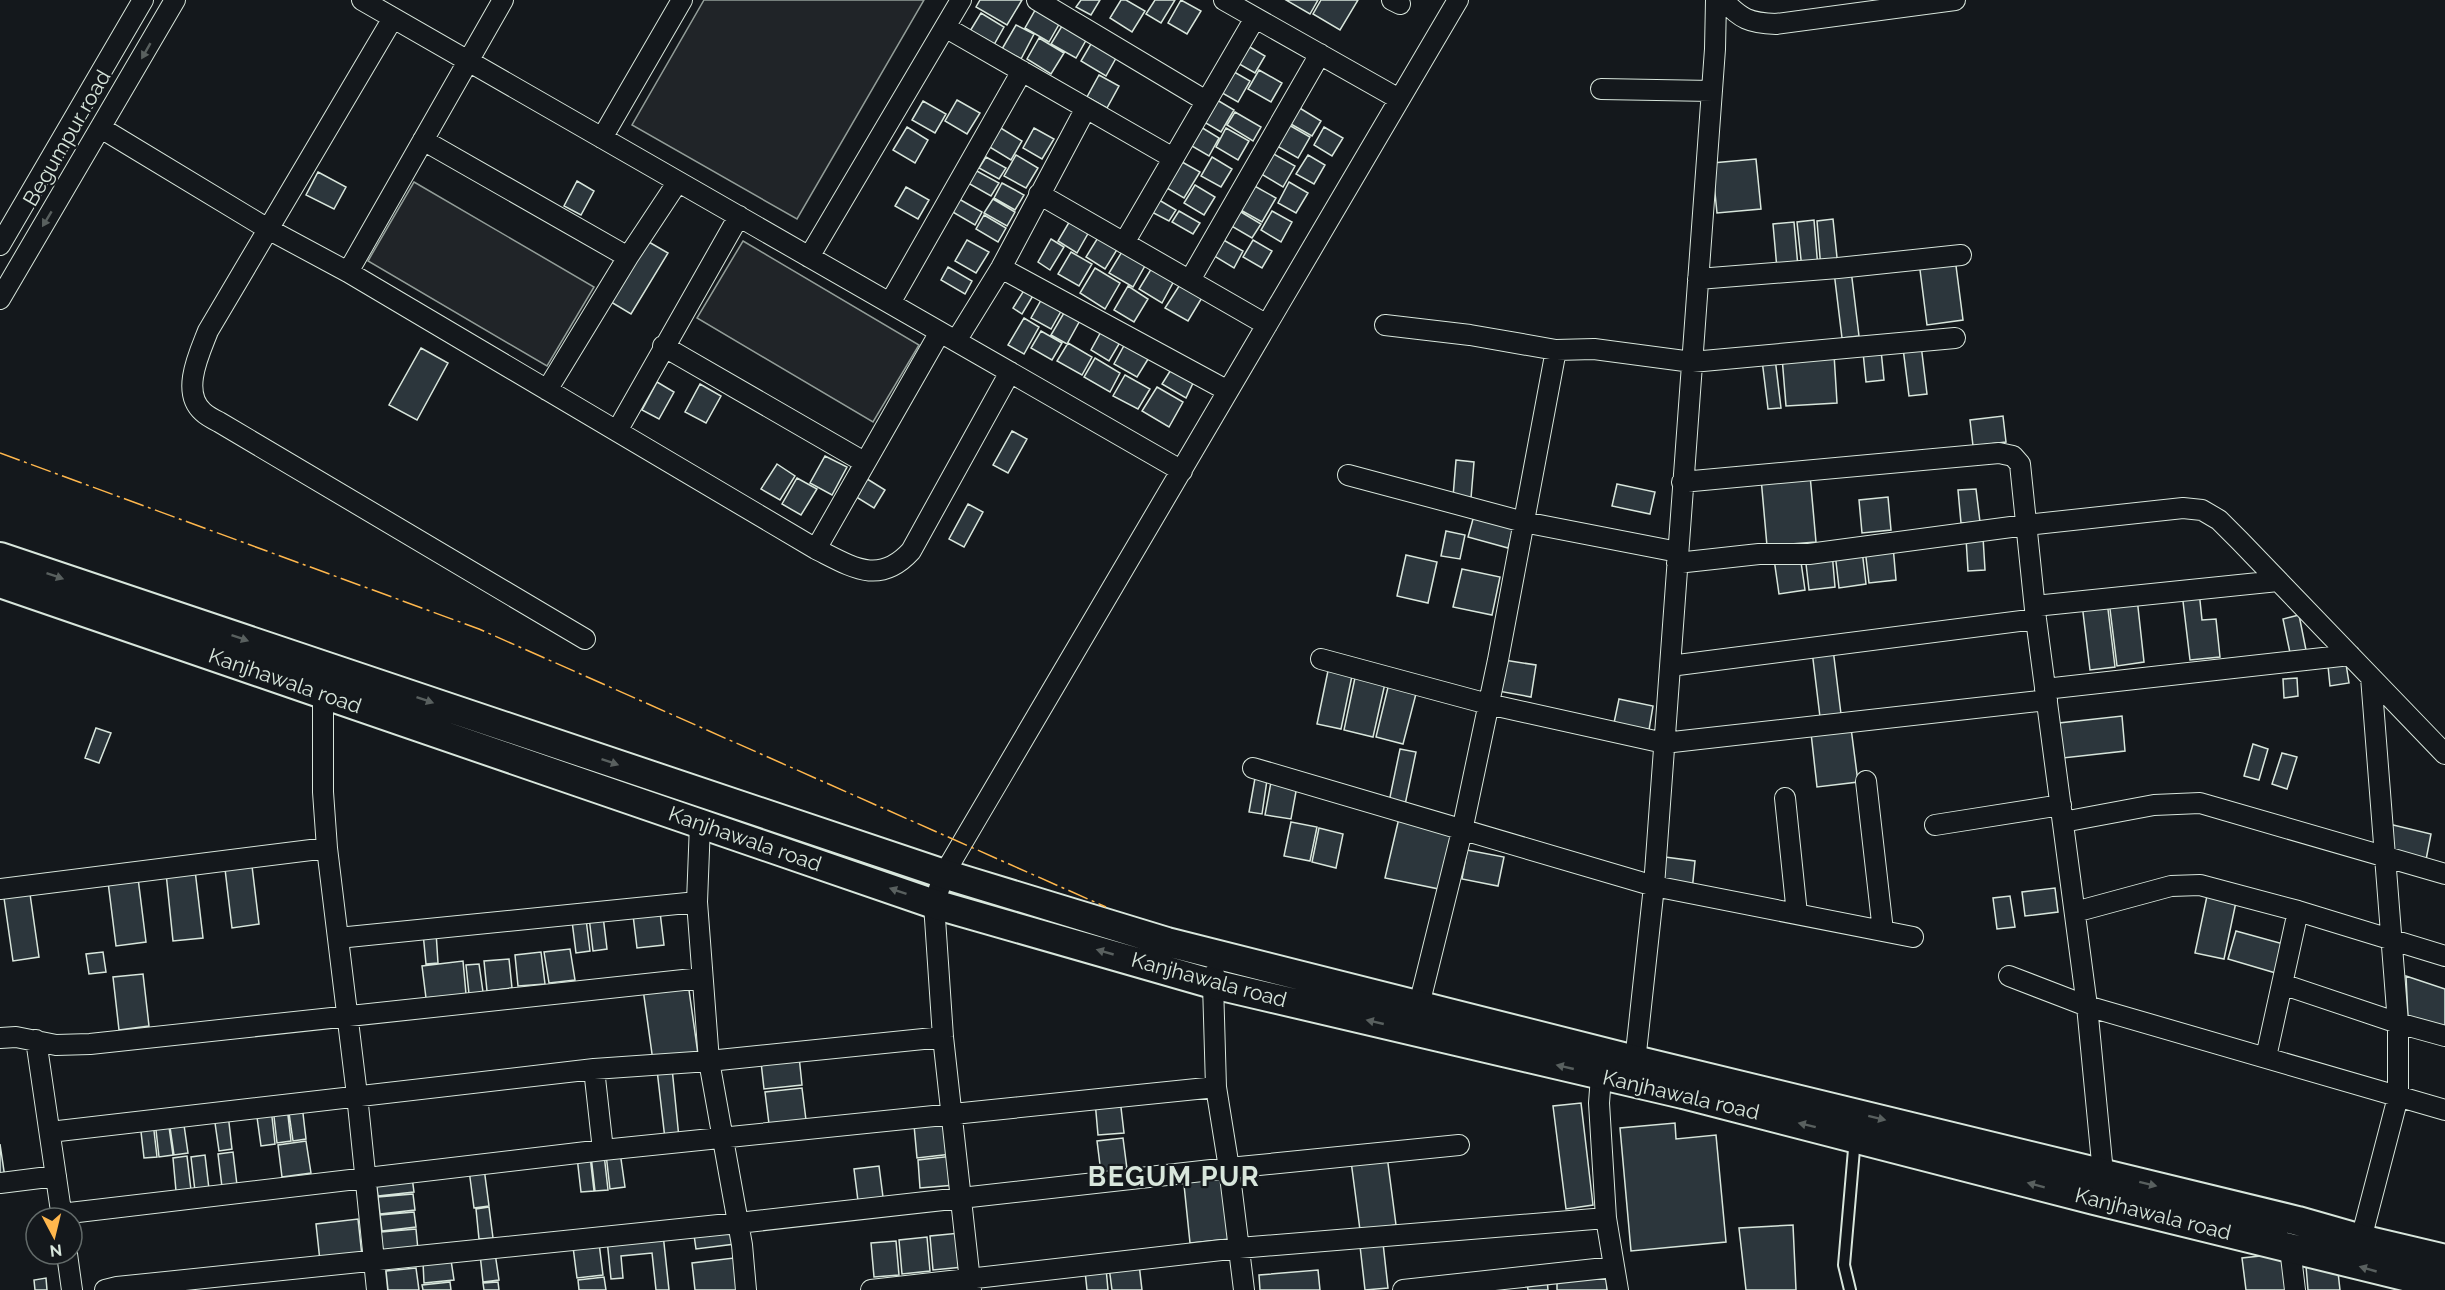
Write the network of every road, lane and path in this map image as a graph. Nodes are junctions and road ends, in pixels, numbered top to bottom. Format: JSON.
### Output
{"nodes":[{"id":1,"x":143,"y":0,"type":"edge"},
{"id":2,"x":175,"y":0,"type":"edge"},
{"id":3,"x":362,"y":0,"type":"edge"},
{"id":4,"x":503,"y":0,"type":"edge"},
{"id":5,"x":682,"y":0,"type":"edge"},
{"id":6,"x":961,"y":0,"type":"edge"},
{"id":7,"x":1037,"y":0,"type":"edge"},
{"id":8,"x":1224,"y":0,"type":"edge"},
{"id":9,"x":1458,"y":0,"type":"edge"},
{"id":10,"x":1716,"y":0,"type":"edge"},
{"id":11,"x":1723,"y":0,"type":"edge"},
{"id":12,"x":1955,"y":0,"type":"edge"},
{"id":13,"x":393,"y":18,"type":"junction"},
{"id":14,"x":1255,"y":18,"type":"junction"},
{"id":15,"x":945,"y":27,"type":"junction"},
{"id":16,"x":1320,"y":54,"type":"junction"},
{"id":17,"x":467,"y":60,"type":"junction"},
{"id":18,"x":1022,"y":71,"type":"junction"},
{"id":19,"x":1601,"y":89,"type":"dead end"},
{"id":20,"x":1712,"y":91,"type":"junction"},
{"id":21,"x":1399,"y":99,"type":"junction"},
{"id":22,"x":1206,"y":101,"type":"junction"},
{"id":23,"x":1086,"y":108,"type":"junction"},
{"id":24,"x":101,"y":128,"type":"junction"},
{"id":25,"x":602,"y":138,"type":"junction"},
{"id":26,"x":423,"y":140,"type":"junction"},
{"id":27,"x":1173,"y":158,"type":"junction"},
{"id":28,"x":678,"y":183,"type":"junction"},
{"id":29,"x":1039,"y":194,"type":"junction"},
{"id":30,"x":739,"y":216,"type":"junction"},
{"id":31,"x":268,"y":229,"type":"junction"},
{"id":32,"x":1124,"y":243,"type":"junction"},
{"id":33,"x":0,"y":244,"type":"edge"},
{"id":34,"x":1961,"y":255,"type":"dead end"},
{"id":35,"x":628,"y":257,"type":"junction"},
{"id":36,"x":809,"y":257,"type":"junction"},
{"id":37,"x":1001,"y":268,"type":"junction"},
{"id":38,"x":348,"y":272,"type":"junction"},
{"id":39,"x":1698,"y":279,"type":"junction"},
{"id":40,"x":1190,"y":280,"type":"junction"},
{"id":41,"x":0,"y":299,"type":"edge"},
{"id":42,"x":890,"y":303,"type":"junction"},
{"id":43,"x":1267,"y":325,"type":"junction"},
{"id":44,"x":1385,"y":325,"type":"dead end"},
{"id":45,"x":948,"y":337,"type":"junction"},
{"id":46,"x":1955,"y":338,"type":"dead end"},
{"id":47,"x":663,"y":346,"type":"junction"},
{"id":48,"x":1556,"y":350,"type":"junction"},
{"id":49,"x":1692,"y":362,"type":"junction"},
{"id":50,"x":1010,"y":372,"type":"junction"},
{"id":51,"x":547,"y":390,"type":"junction"},
{"id":52,"x":1228,"y":391,"type":"junction"},
{"id":53,"x":616,"y":431,"type":"junction"},
{"id":54,"x":864,"y":462,"type":"junction"},
{"id":55,"x":1182,"y":471,"type":"junction"},
{"id":56,"x":1348,"y":475,"type":"dead end"},
{"id":57,"x":1682,"y":482,"type":"junction"},
{"id":58,"x":1524,"y":522,"type":"junction"},
{"id":59,"x":2026,"y":525,"type":"junction"},
{"id":60,"x":816,"y":549,"type":"junction"},
{"id":61,"x":0,"y":557,"type":"edge"},
{"id":62,"x":1678,"y":557,"type":"junction"},
{"id":63,"x":2278,"y":581,"type":"junction"},
{"id":64,"x":0,"y":583,"type":"edge"},
{"id":65,"x":2035,"y":613,"type":"junction"},
{"id":66,"x":585,"y":639,"type":"dead end"},
{"id":67,"x":2350,"y":656,"type":"junction"},
{"id":68,"x":1321,"y":659,"type":"dead end"},
{"id":69,"x":1670,"y":666,"type":"junction"},
{"id":70,"x":2372,"y":677,"type":"junction"},
{"id":71,"x":323,"y":694,"type":"junction"},
{"id":72,"x":2046,"y":694,"type":"junction"},
{"id":73,"x":1488,"y":704,"type":"junction"},
{"id":74,"x":1664,"y":743,"type":"junction"},
{"id":75,"x":2445,"y":754,"type":"edge"},
{"id":76,"x":1253,"y":768,"type":"dead end"},
{"id":77,"x":1866,"y":782,"type":"dead end"},
{"id":78,"x":1785,"y":798,"type":"dead end"},
{"id":79,"x":2062,"y":814,"type":"junction"},
{"id":80,"x":700,"y":824,"type":"junction"},
{"id":81,"x":1935,"y":825,"type":"dead end"},
{"id":82,"x":1462,"y":831,"type":"junction"},
{"id":83,"x":327,"y":848,"type":"junction"},
{"id":84,"x":2385,"y":858,"type":"junction"},
{"id":85,"x":944,"y":874,"type":"junction"},
{"id":86,"x":2445,"y":874,"type":"edge"},
{"id":87,"x":1654,"y":886,"type":"junction"},
{"id":88,"x":0,"y":889,"type":"edge"},
{"id":89,"x":697,"y":902,"type":"junction"},
{"id":90,"x":934,"y":904,"type":"junction"},
{"id":91,"x":2298,"y":910,"type":"junction"},
{"id":92,"x":2075,"y":912,"type":"junction"},
{"id":93,"x":1797,"y":914,"type":"junction"},
{"id":94,"x":1882,"y":931,"type":"junction"},
{"id":95,"x":1913,"y":937,"type":"dead end"},
{"id":96,"x":338,"y":938,"type":"junction"},
{"id":97,"x":2392,"y":941,"type":"junction"},
{"id":98,"x":1217,"y":955,"type":"junction"},
{"id":99,"x":2445,"y":956,"type":"edge"},
{"id":100,"x":2009,"y":976,"type":"dead end"},
{"id":101,"x":702,"y":978,"type":"junction"},
{"id":102,"x":1213,"y":984,"type":"junction"},
{"id":103,"x":2282,"y":984,"type":"junction"},
{"id":104,"x":1419,"y":1005,"type":"junction"},
{"id":105,"x":2087,"y":1006,"type":"junction"},
{"id":106,"x":346,"y":1017,"type":"junction"},
{"id":107,"x":2398,"y":1023,"type":"junction"},
{"id":108,"x":2445,"y":1036,"type":"edge"},
{"id":109,"x":943,"y":1037,"type":"junction"},
{"id":110,"x":0,"y":1038,"type":"edge"},
{"id":111,"x":36,"y":1040,"type":"junction"},
{"id":112,"x":2266,"y":1057,"type":"junction"},
{"id":113,"x":709,"y":1061,"type":"junction"},
{"id":114,"x":594,"y":1069,"type":"junction"},
{"id":115,"x":1634,"y":1072,"type":"junction"},
{"id":116,"x":1601,"y":1076,"type":"junction"},
{"id":117,"x":1216,"y":1087,"type":"junction"},
{"id":118,"x":357,"y":1095,"type":"junction"},
{"id":119,"x":2398,"y":1097,"type":"junction"},
{"id":120,"x":2445,"y":1110,"type":"edge"},
{"id":121,"x":951,"y":1114,"type":"junction"},
{"id":122,"x":50,"y":1132,"type":"junction"},
{"id":123,"x":721,"y":1137,"type":"junction"},
{"id":124,"x":1855,"y":1138,"type":"junction"},
{"id":125,"x":1459,"y":1145,"type":"dead end"},
{"id":126,"x":603,"y":1150,"type":"junction"},
{"id":127,"x":1229,"y":1168,"type":"junction"},
{"id":128,"x":2103,"y":1173,"type":"junction"},
{"id":129,"x":56,"y":1176,"type":"junction"},
{"id":130,"x":365,"y":1178,"type":"junction"},
{"id":131,"x":0,"y":1183,"type":"edge"},
{"id":132,"x":960,"y":1198,"type":"junction"},
{"id":133,"x":2094,"y":1200,"type":"junction"},
{"id":134,"x":60,"y":1206,"type":"edge"},
{"id":135,"x":84,"y":1213,"type":"edge"},
{"id":136,"x":1606,"y":1218,"type":"junction"},
{"id":137,"x":738,"y":1223,"type":"junction"},
{"id":138,"x":2361,"y":1239,"type":"junction"},
{"id":139,"x":1239,"y":1248,"type":"junction"},
{"id":140,"x":2290,"y":1248,"type":"junction"},
{"id":141,"x":2396,"y":1248,"type":"junction"},
{"id":142,"x":2445,"y":1259,"type":"edge"},
{"id":143,"x":375,"y":1261,"type":"junction"},
{"id":144,"x":69,"y":1266,"type":"edge"},
{"id":145,"x":1614,"y":1267,"type":"junction"},
{"id":146,"x":2400,"y":1283,"type":"edge"},
{"id":147,"x":970,"y":1285,"type":"edge"},
{"id":148,"x":2445,"y":1286,"type":"edge"},
{"id":149,"x":72,"y":1290,"type":"edge"},
{"id":150,"x":105,"y":1290,"type":"edge"},
{"id":151,"x":377,"y":1290,"type":"edge"},
{"id":152,"x":746,"y":1290,"type":"edge"},
{"id":153,"x":871,"y":1290,"type":"edge"},
{"id":154,"x":1244,"y":1290,"type":"edge"},
{"id":155,"x":1403,"y":1290,"type":"edge"},
{"id":156,"x":1618,"y":1290,"type":"edge"},
{"id":157,"x":1851,"y":1290,"type":"edge"},
{"id":158,"x":2295,"y":1290,"type":"edge"}],
"edges":[{"from":1,"to":33,"type":"street","name":"Begumpur road"},
{"from":2,"to":24,"type":"street","name":"Begumpur road","one_way":true},
{"from":3,"to":13,"type":"street"},
{"from":4,"to":17,"type":"street"},
{"from":5,"to":25,"type":"street"},
{"from":6,"to":15,"type":"street"},
{"from":7,"to":22,"type":"street"},
{"from":8,"to":14,"type":"street"},
{"from":9,"to":21,"type":"street"},
{"from":10,"to":20,"type":"street"},
{"from":11,"to":12,"type":"street"},
{"from":13,"to":17,"type":"street"},
{"from":13,"to":31,"type":"street"},
{"from":14,"to":16,"type":"street"},
{"from":14,"to":22,"type":"street"},
{"from":15,"to":18,"type":"street"},
{"from":15,"to":36,"type":"street"},
{"from":16,"to":21,"type":"street"},
{"from":16,"to":40,"type":"street"},
{"from":17,"to":25,"type":"street"},
{"from":17,"to":26,"type":"street"},
{"from":18,"to":23,"type":"street"},
{"from":18,"to":42,"type":"street"},
{"from":19,"to":20,"type":"street"},
{"from":20,"to":39,"type":"street"},
{"from":21,"to":43,"type":"street"},
{"from":22,"to":27,"type":"street"},
{"from":23,"to":27,"type":"street"},
{"from":23,"to":29,"type":"street"},
{"from":24,"to":31,"type":"street"},
{"from":24,"to":41,"type":"street","name":"Begumpur road","one_way":true},
{"from":25,"to":28,"type":"street"},
{"from":26,"to":35,"type":"street"},
{"from":26,"to":38,"type":"street"},
{"from":27,"to":32,"type":"street"},
{"from":28,"to":30,"type":"street"},
{"from":28,"to":35,"type":"street"},
{"from":29,"to":32,"type":"street"},
{"from":29,"to":37,"type":"street"},
{"from":30,"to":36,"type":"street"},
{"from":30,"to":47,"type":"street"},
{"from":31,"to":38,"type":"street"},
{"from":31,"to":66,"type":"street"},
{"from":32,"to":40,"type":"street"},
{"from":34,"to":39,"type":"street"},
{"from":35,"to":51,"type":"street"},
{"from":36,"to":42,"type":"street"},
{"from":37,"to":45,"type":"street"},
{"from":37,"to":52,"type":"street"},
{"from":38,"to":51,"type":"street"},
{"from":39,"to":49,"type":"street"},
{"from":40,"to":43,"type":"street"},
{"from":42,"to":45,"type":"street"},
{"from":43,"to":52,"type":"street"},
{"from":44,"to":48,"type":"street"},
{"from":45,"to":50,"type":"street"},
{"from":45,"to":54,"type":"street"},
{"from":46,"to":49,"type":"street"},
{"from":47,"to":53,"type":"street"},
{"from":47,"to":54,"type":"street"},
{"from":48,"to":49,"type":"street"},
{"from":48,"to":58,"type":"street"},
{"from":49,"to":57,"type":"street"},
{"from":50,"to":55,"type":"street"},
{"from":50,"to":60,"type":"street"},
{"from":51,"to":53,"type":"street"},
{"from":52,"to":55,"type":"street"},
{"from":53,"to":60,"type":"street"},
{"from":54,"to":60,"type":"street"},
{"from":55,"to":85,"type":"street"},
{"from":56,"to":58,"type":"street"},
{"from":57,"to":59,"type":"street"},
{"from":57,"to":62,"type":"street"},
{"from":58,"to":62,"type":"street"},
{"from":58,"to":73,"type":"street"},
{"from":59,"to":62,"type":"street"},
{"from":59,"to":63,"type":"street"},
{"from":59,"to":65,"type":"street"},
{"from":61,"to":85,"type":"main road","name":"Kanjhawala road","one_way":true},
{"from":62,"to":69,"type":"street"},
{"from":63,"to":65,"type":"street"},
{"from":63,"to":67,"type":"street"},
{"from":64,"to":71,"type":"main road","name":"Kanjhawala road"},
{"from":65,"to":69,"type":"street"},
{"from":65,"to":72,"type":"street"},
{"from":67,"to":70,"type":"street"},
{"from":67,"to":72,"type":"street"},
{"from":68,"to":73,"type":"street"},
{"from":69,"to":74,"type":"street"},
{"from":70,"to":75,"type":"street"},
{"from":70,"to":84,"type":"street"},
{"from":71,"to":80,"type":"main road","name":"Kanjhawala road"},
{"from":71,"to":83,"type":"street"},
{"from":72,"to":74,"type":"street"},
{"from":72,"to":79,"type":"street"},
{"from":73,"to":74,"type":"street"},
{"from":73,"to":82,"type":"street"},
{"from":74,"to":87,"type":"street"},
{"from":76,"to":82,"type":"street"},
{"from":77,"to":94,"type":"street"},
{"from":78,"to":93,"type":"street"},
{"from":79,"to":81,"type":"street"},
{"from":79,"to":84,"type":"street"},
{"from":79,"to":92,"type":"street"},
{"from":80,"to":89,"type":"street"},
{"from":90,"to":80,"type":"main road","name":"Kanjhawala road","one_way":true},
{"from":82,"to":87,"type":"street"},
{"from":82,"to":104,"type":"street"},
{"from":83,"to":88,"type":"street"},
{"from":83,"to":96,"type":"street"},
{"from":84,"to":86,"type":"street"},
{"from":84,"to":97,"type":"street"},
{"from":85,"to":90,"type":"street"},
{"from":85,"to":98,"type":"main road","name":"Kanjhawala road"},
{"from":87,"to":93,"type":"street"},
{"from":87,"to":115,"type":"street"},
{"from":89,"to":96,"type":"street"},
{"from":89,"to":101,"type":"street"},
{"from":102,"to":90,"type":"main road","name":"Kanjhawala road","one_way":true},
{"from":90,"to":109,"type":"street"},
{"from":91,"to":92,"type":"street"},
{"from":91,"to":97,"type":"street"},
{"from":91,"to":103,"type":"street"},
{"from":92,"to":105,"type":"street"},
{"from":93,"to":94,"type":"street"},
{"from":94,"to":95,"type":"street"},
{"from":96,"to":106,"type":"street"},
{"from":97,"to":99,"type":"street"},
{"from":97,"to":107,"type":"street"},
{"from":98,"to":102,"type":"street"},
{"from":98,"to":104,"type":"main road","name":"Kanjhawala road"},
{"from":100,"to":105,"type":"street"},
{"from":101,"to":106,"type":"street"},
{"from":101,"to":113,"type":"street"},
{"from":116,"to":102,"type":"main road","name":"Kanjhawala road","one_way":true},
{"from":102,"to":117,"type":"street"},
{"from":103,"to":107,"type":"street"},
{"from":103,"to":112,"type":"street"},
{"from":104,"to":115,"type":"main road","name":"Kanjhawala road"},
{"from":105,"to":112,"type":"street"},
{"from":105,"to":128,"type":"street"},
{"from":106,"to":111,"type":"street"},
{"from":106,"to":118,"type":"street"},
{"from":107,"to":108,"type":"street"},
{"from":107,"to":119,"type":"street"},
{"from":109,"to":113,"type":"street"},
{"from":109,"to":121,"type":"street"},
{"from":110,"to":111,"type":"street"},
{"from":111,"to":122,"type":"street"},
{"from":112,"to":119,"type":"street"},
{"from":113,"to":114,"type":"street"},
{"from":113,"to":123,"type":"street"},
{"from":114,"to":118,"type":"street"},
{"from":114,"to":126,"type":"street"},
{"from":115,"to":116,"type":"main road","name":"Kanjhawala road"},
{"from":124,"to":115,"type":"main road","name":"Kanjhawala road","one_way":true},
{"from":115,"to":128,"type":"main road","name":"Kanjhawala road","one_way":true},
{"from":116,"to":136,"type":"street"},
{"from":117,"to":121,"type":"street"},
{"from":117,"to":127,"type":"street"},
{"from":118,"to":122,"type":"street"},
{"from":118,"to":130,"type":"street"},
{"from":119,"to":120,"type":"street"},
{"from":119,"to":138,"type":"street"},
{"from":121,"to":123,"type":"street"},
{"from":121,"to":132,"type":"street"},
{"from":122,"to":129,"type":"street"},
{"from":123,"to":126,"type":"street"},
{"from":123,"to":137,"type":"street"},
{"from":133,"to":124,"type":"main road","name":"Kanjhawala road","one_way":true},
{"from":124,"to":157,"type":"lane"},
{"from":125,"to":127,"type":"street"},
{"from":126,"to":130,"type":"street"},
{"from":127,"to":132,"type":"street"},
{"from":127,"to":139,"type":"street"},
{"from":128,"to":133,"type":"street"},
{"from":128,"to":138,"type":"main road","name":"Kanjhawala road","one_way":true},
{"from":129,"to":131,"type":"street"},
{"from":129,"to":134,"type":"street"},
{"from":130,"to":135,"type":"street"},
{"from":130,"to":143,"type":"street"},
{"from":132,"to":137,"type":"street"},
{"from":132,"to":147,"type":"street"},
{"from":133,"to":140,"type":"main road","name":"Kanjhawala road"},
{"from":136,"to":139,"type":"street"},
{"from":136,"to":145,"type":"street"},
{"from":137,"to":143,"type":"street"},
{"from":137,"to":152,"type":"street"},
{"from":138,"to":141,"type":"main road","name":"Kanjhawala road"},
{"from":139,"to":147,"type":"street"},
{"from":139,"to":154,"type":"street"},
{"from":146,"to":140,"type":"main road","name":"Kanjhawala road","one_way":true},
{"from":140,"to":158,"type":"street"},
{"from":141,"to":142,"type":"main road","name":"Kanjhawala road"},
{"from":141,"to":146,"type":"street"},
{"from":143,"to":150,"type":"street"},
{"from":143,"to":151,"type":"street"},
{"from":144,"to":149,"type":"street"},
{"from":145,"to":155,"type":"street"},
{"from":145,"to":156,"type":"street"},
{"from":146,"to":148,"type":"main road","name":"Kanjhawala road"},
{"from":147,"to":153,"type":"street"}]}
